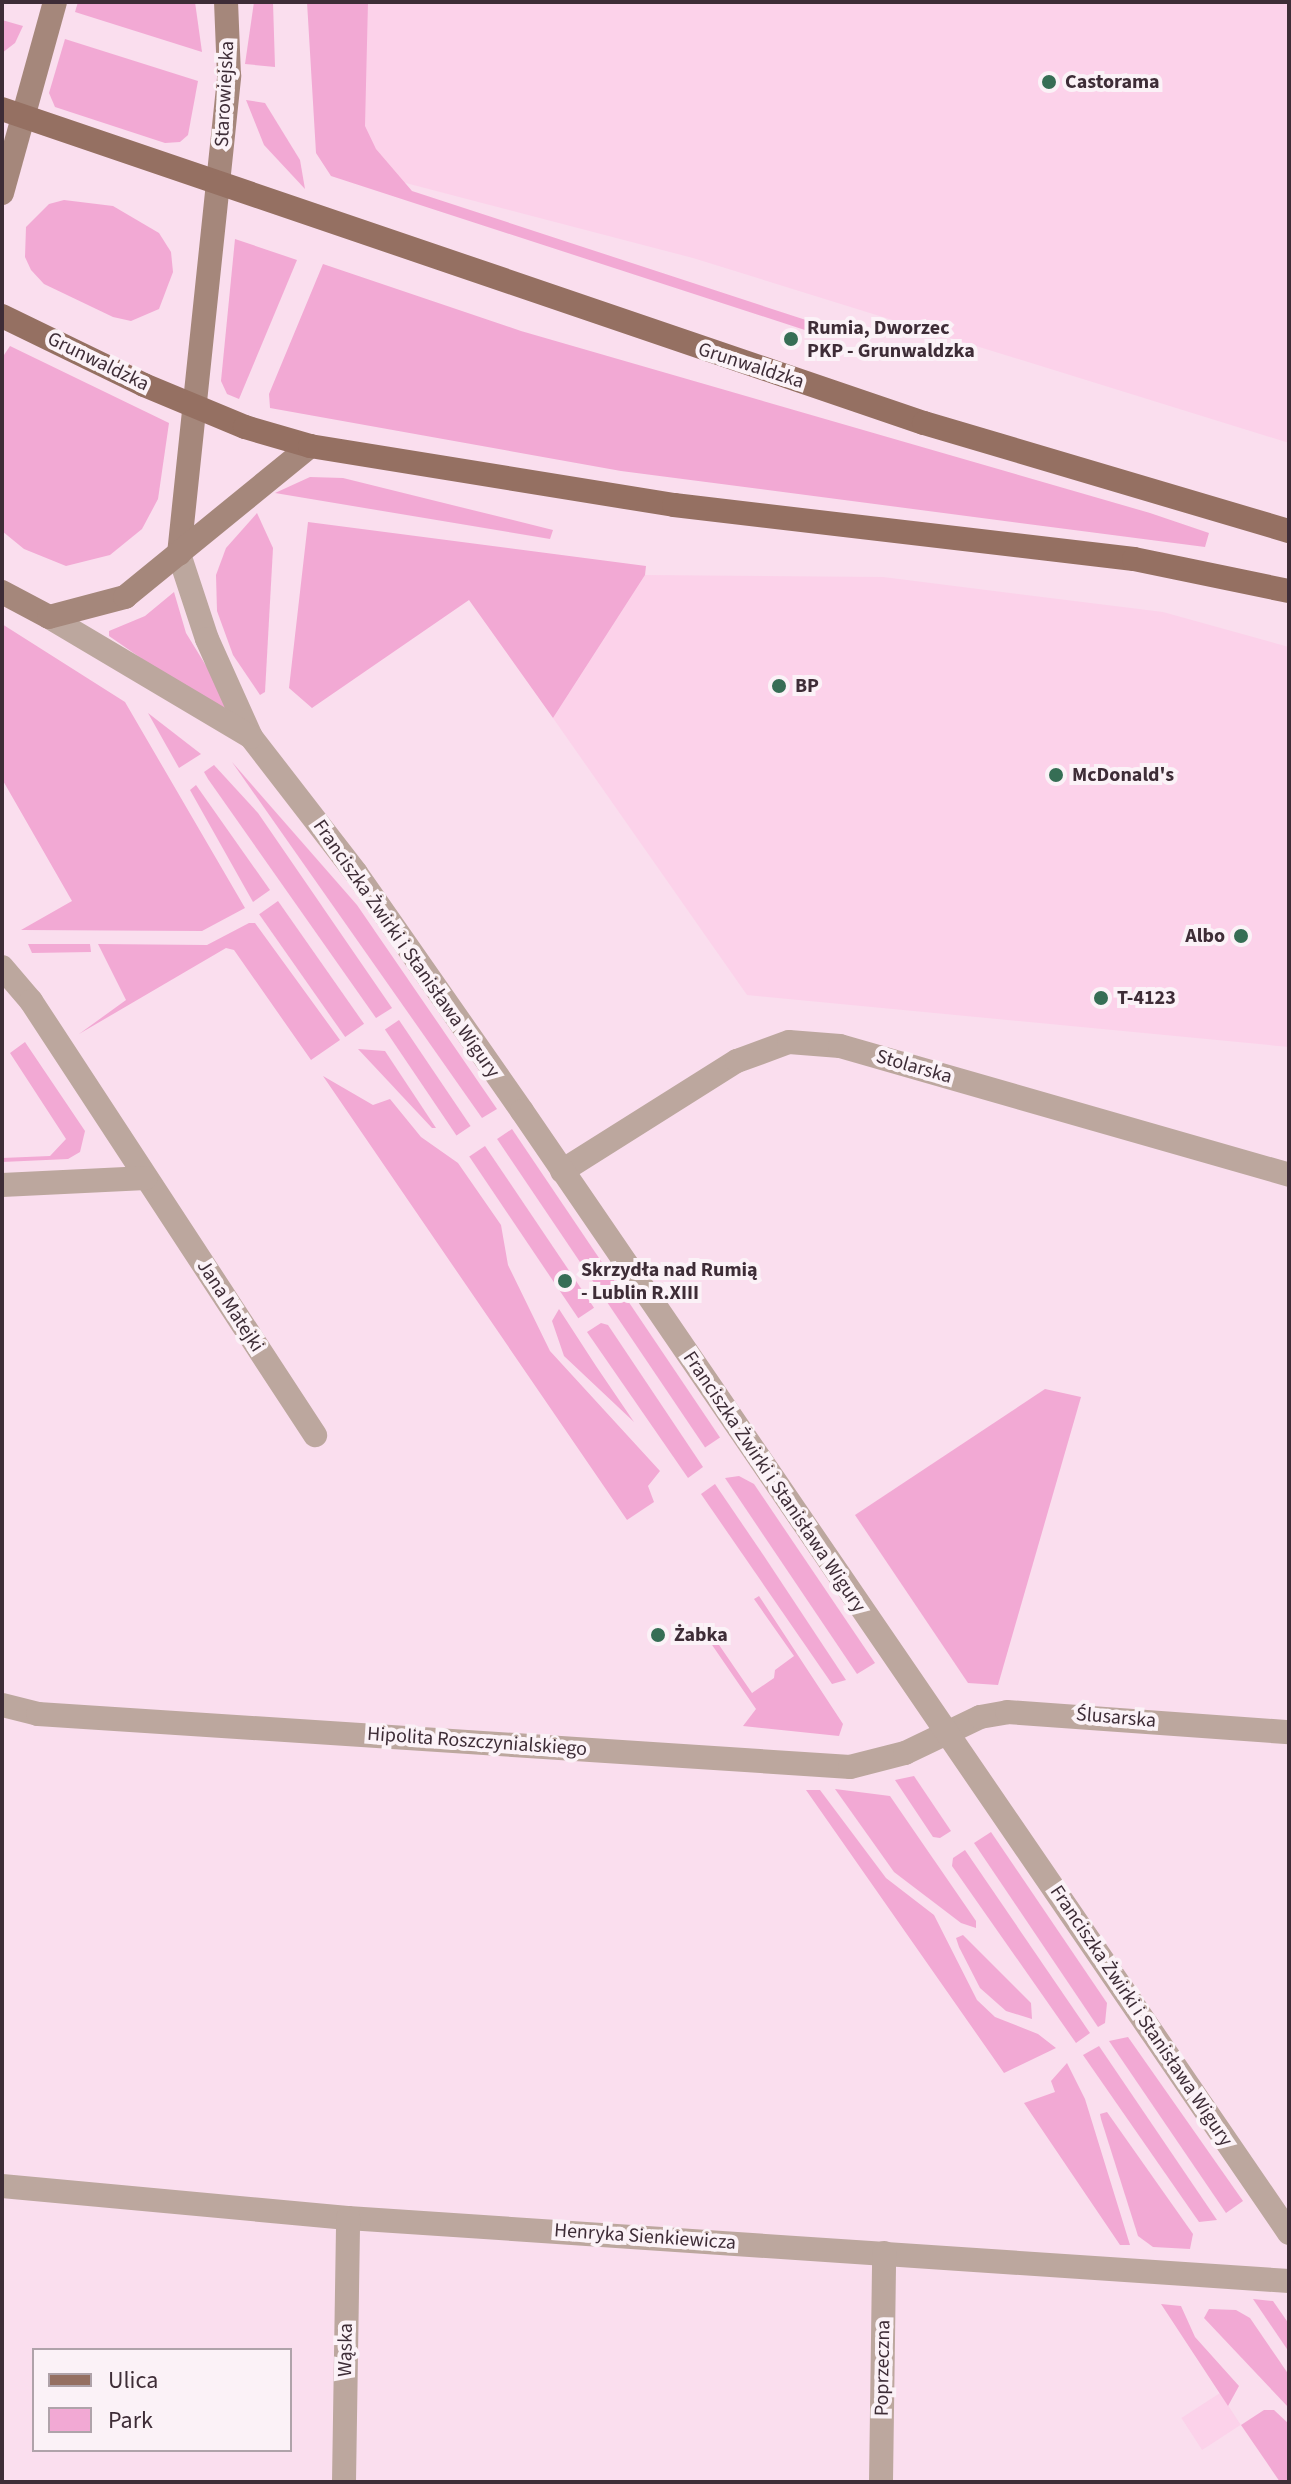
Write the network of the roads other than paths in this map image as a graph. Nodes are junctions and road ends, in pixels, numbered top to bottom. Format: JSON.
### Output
{"nodes":[{"id":1,"x":55,"y":2,"type":"edge"},
{"id":2,"x":226,"y":2,"type":"edge"},
{"id":3,"x":11,"y":112,"type":"edge"},
{"id":4,"x":219,"y":186,"type":"junction"},
{"id":5,"x":2,"y":193,"type":"edge"},
{"id":6,"x":2,"y":316,"type":"edge"},
{"id":7,"x":195,"y":406,"type":"junction"},
{"id":8,"x":310,"y":446,"type":"junction"},
{"id":9,"x":1289,"y":531,"type":"edge"},
{"id":10,"x":179,"y":554,"type":"junction"},
{"id":11,"x":1289,"y":591,"type":"edge"},
{"id":12,"x":2,"y":592,"type":"edge"},
{"id":13,"x":49,"y":617,"type":"junction"},
{"id":14,"x":251,"y":737,"type":"junction"},
{"id":15,"x":2,"y":967,"type":"edge"},
{"id":16,"x":562,"y":1171,"type":"junction"},
{"id":17,"x":1289,"y":1175,"type":"edge"},
{"id":18,"x":146,"y":1178,"type":"junction"},
{"id":19,"x":2,"y":1185,"type":"edge"},
{"id":20,"x":315,"y":1435,"type":"dead end"},
{"id":21,"x":2,"y":1705,"type":"edge"},
{"id":22,"x":1289,"y":1732,"type":"edge"},
{"id":23,"x":949,"y":1736,"type":"junction"},
{"id":24,"x":2,"y":2186,"type":"edge"},
{"id":25,"x":348,"y":2218,"type":"junction"},
{"id":26,"x":1289,"y":2233,"type":"edge"},
{"id":27,"x":884,"y":2253,"type":"junction"},
{"id":28,"x":1289,"y":2281,"type":"edge"},
{"id":29,"x":344,"y":2482,"type":"edge"},
{"id":30,"x":881,"y":2482,"type":"edge"}],
"edges":[{"from":1,"to":3,"type":"main road"},
{"from":2,"to":4,"type":"main road","name":"Starowiejska"},
{"from":3,"to":4,"type":"main road","name":"Grunwaldzka"},
{"from":3,"to":5,"type":"main road"},
{"from":4,"to":7,"type":"main road"},
{"from":4,"to":9,"type":"main road","name":"Grunwaldzka"},
{"from":6,"to":7,"type":"main road","name":"Grunwaldzka"},
{"from":7,"to":8,"type":"main road","name":"Grunwaldzka"},
{"from":7,"to":10,"type":"main road","name":"Franciszka Żwirki i Stanisława Wigury"},
{"from":8,"to":10,"type":"main road"},
{"from":8,"to":11,"type":"main road","name":"Grunwaldzka"},
{"from":10,"to":13,"type":"main road"},
{"from":10,"to":14,"type":"street","name":"Franciszka Żwirki i Stanisława Wigury"},
{"from":12,"to":13,"type":"main road","name":"Franciszka Żwirki i Stanisława Wigury"},
{"from":13,"to":14,"type":"street","name":"Franciszka Żwirki i Stanisława Wigury"},
{"from":14,"to":16,"type":"street","name":"Franciszka Żwirki i Stanisława Wigury"},
{"from":15,"to":18,"type":"street","name":"Jana Matejki"},
{"from":16,"to":17,"type":"street","name":"Stolarska"},
{"from":16,"to":23,"type":"street","name":"Franciszka Żwirki i Stanisława Wigury"},
{"from":18,"to":19,"type":"street"},
{"from":18,"to":20,"type":"street","name":"Jana Matejki"},
{"from":21,"to":23,"type":"street","name":"Hipolita Roszczynialskiego"},
{"from":22,"to":23,"type":"street","name":"Ślusarska"},
{"from":23,"to":26,"type":"street","name":"Franciszka Żwirki i Stanisława Wigury"},
{"from":24,"to":25,"type":"street","name":"Henryka Sienkiewicza"},
{"from":25,"to":27,"type":"street","name":"Henryka Sienkiewicza"},
{"from":25,"to":29,"type":"street","name":"Wąska"},
{"from":27,"to":28,"type":"street","name":"Henryka Sienkiewicza"},
{"from":27,"to":30,"type":"street","name":"Poprzeczna"}]}
